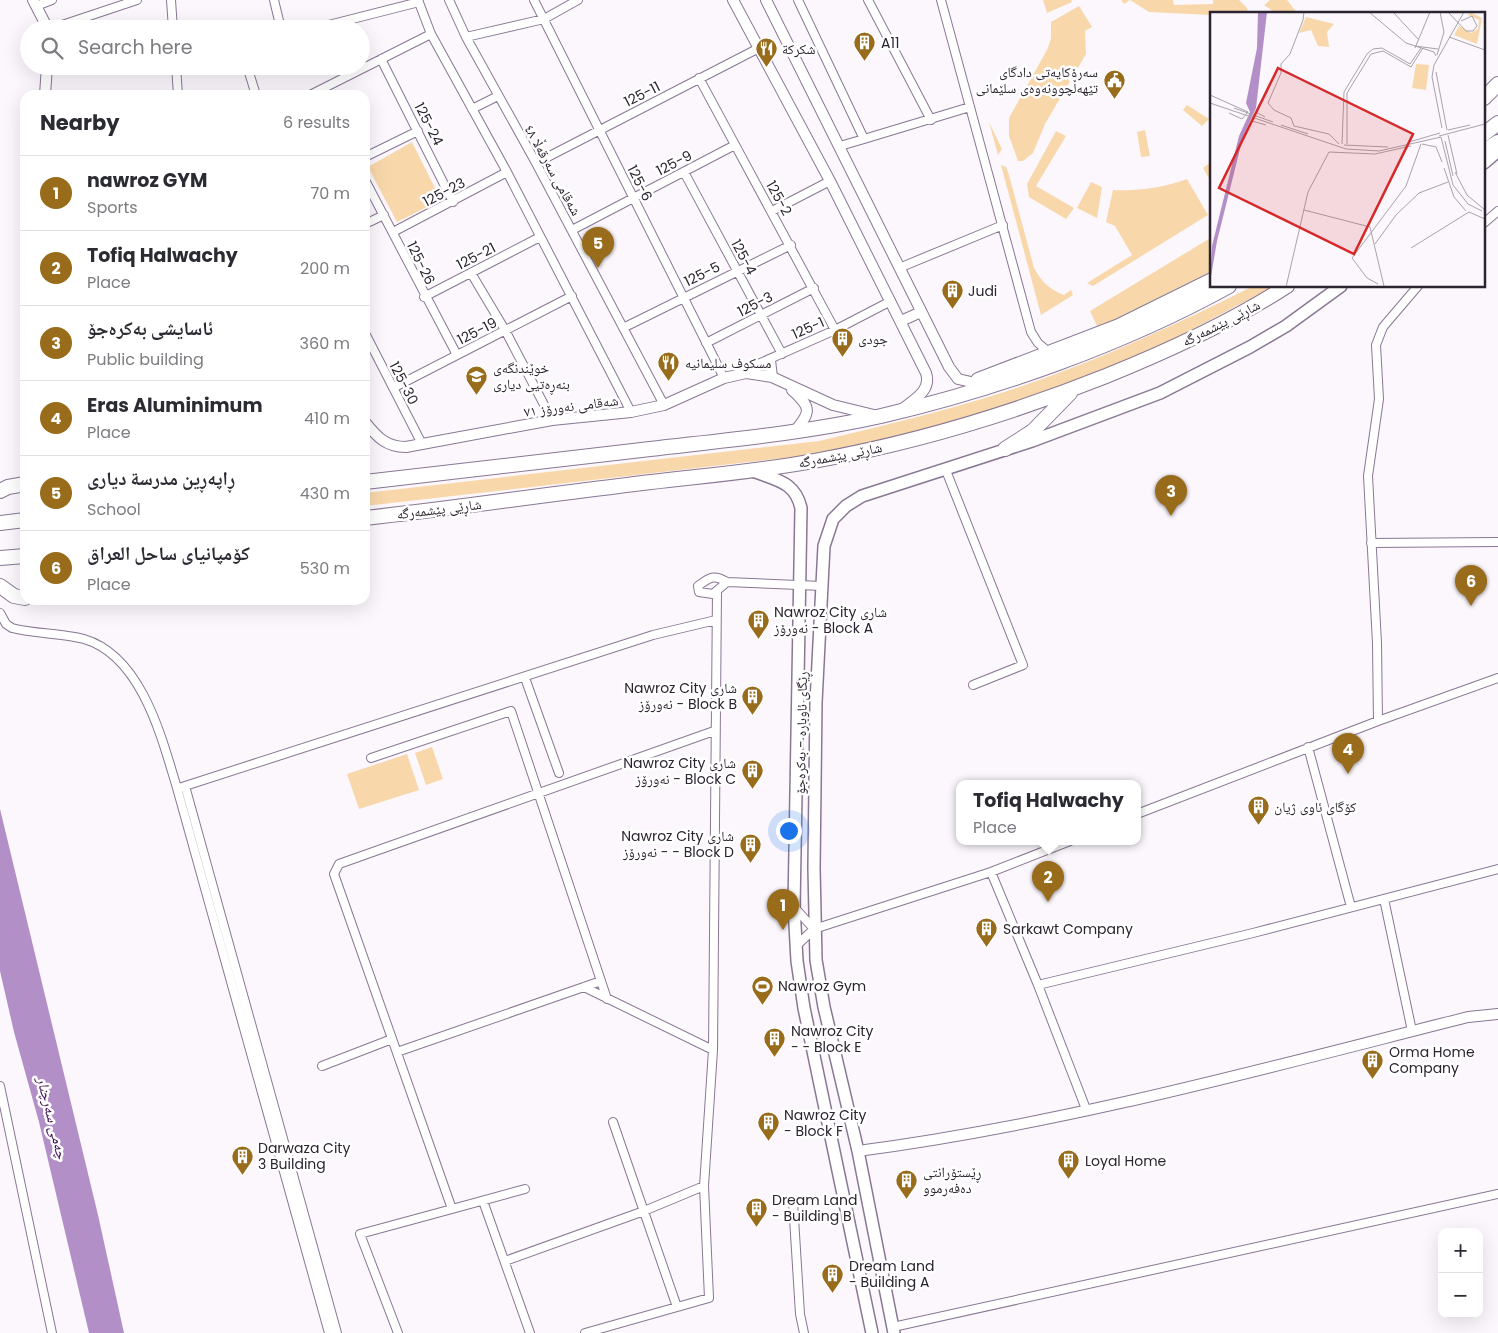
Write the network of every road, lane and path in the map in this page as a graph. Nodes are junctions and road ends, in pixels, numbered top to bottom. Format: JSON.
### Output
{"nodes":[{"id":1,"x":52,"y":0,"type":"edge"},
{"id":2,"x":137,"y":0,"type":"edge"},
{"id":3,"x":173,"y":0,"type":"edge"},
{"id":4,"x":274,"y":0,"type":"edge"},
{"id":5,"x":449,"y":0,"type":"edge"},
{"id":6,"x":534,"y":0,"type":"edge"},
{"id":7,"x":578,"y":0,"type":"edge"},
{"id":8,"x":733,"y":0,"type":"edge"},
{"id":9,"x":766,"y":0,"type":"edge"},
{"id":10,"x":798,"y":0,"type":"edge"},
{"id":11,"x":868,"y":0,"type":"edge"},
{"id":12,"x":941,"y":0,"type":"edge"},
{"id":13,"x":418,"y":1,"type":"edge"},
{"id":14,"x":35,"y":3,"type":"edge"},
{"id":15,"x":115,"y":4,"type":"edge"},
{"id":16,"x":544,"y":19,"type":"junction"},
{"id":17,"x":44,"y":20,"type":"edge"},
{"id":18,"x":73,"y":20,"type":"edge"},
{"id":19,"x":173,"y":20,"type":"edge"},
{"id":20,"x":279,"y":20,"type":"edge"},
{"id":21,"x":347,"y":20,"type":"edge"},
{"id":22,"x":431,"y":34,"type":"junction"},
{"id":23,"x":466,"y":37,"type":"junction"},
{"id":24,"x":759,"y":48,"type":"junction"},
{"id":25,"x":381,"y":59,"type":"junction"},
{"id":26,"x":370,"y":65,"type":"edge"},
{"id":27,"x":46,"y":75,"type":"edge"},
{"id":28,"x":177,"y":75,"type":"edge"},
{"id":29,"x":250,"y":75,"type":"edge"},
{"id":30,"x":352,"y":75,"type":"edge"},
{"id":31,"x":699,"y":78,"type":"junction"},
{"id":32,"x":1498,"y":84,"type":"edge"},
{"id":33,"x":45,"y":90,"type":"edge"},
{"id":34,"x":178,"y":90,"type":"edge"},
{"id":35,"x":254,"y":90,"type":"edge"},
{"id":36,"x":325,"y":90,"type":"edge"},
{"id":37,"x":498,"y":96,"type":"junction"},
{"id":38,"x":1486,"y":96,"type":"edge"},
{"id":39,"x":970,"y":107,"type":"junction"},
{"id":40,"x":472,"y":109,"type":"junction"},
{"id":41,"x":931,"y":120,"type":"junction"},
{"id":42,"x":1498,"y":123,"type":"edge"},
{"id":43,"x":418,"y":130,"type":"junction"},
{"id":44,"x":600,"y":130,"type":"junction"},
{"id":45,"x":1486,"y":132,"type":"edge"},
{"id":46,"x":864,"y":138,"type":"junction"},
{"id":47,"x":1498,"y":142,"type":"edge"},
{"id":48,"x":735,"y":145,"type":"junction"},
{"id":49,"x":840,"y":146,"type":"junction"},
{"id":50,"x":1486,"y":150,"type":"edge"},
{"id":51,"x":1498,"y":151,"type":"edge"},
{"id":52,"x":370,"y":154,"type":"edge"},
{"id":53,"x":1486,"y":162,"type":"edge"},
{"id":54,"x":536,"y":163,"type":"junction"},
{"id":55,"x":507,"y":172,"type":"junction"},
{"id":56,"x":684,"y":172,"type":"junction"},
{"id":57,"x":830,"y":181,"type":"junction"},
{"id":58,"x":370,"y":189,"type":"edge"},
{"id":59,"x":634,"y":198,"type":"junction"},
{"id":60,"x":454,"y":202,"type":"junction"},
{"id":61,"x":772,"y":211,"type":"junction"},
{"id":62,"x":1498,"y":211,"type":"edge"},
{"id":63,"x":384,"y":216,"type":"junction"},
{"id":64,"x":1486,"y":221,"type":"edge"},
{"id":65,"x":370,"y":222,"type":"edge"},
{"id":66,"x":1002,"y":225,"type":"junction"},
{"id":67,"x":572,"y":230,"type":"junction"},
{"id":68,"x":392,"y":232,"type":"junction"},
{"id":69,"x":540,"y":237,"type":"junction"},
{"id":70,"x":791,"y":245,"type":"junction"},
{"id":71,"x":899,"y":268,"type":"junction"},
{"id":72,"x":738,"y":271,"type":"junction"},
{"id":73,"x":471,"y":273,"type":"junction"},
{"id":74,"x":1210,"y":281,"type":"edge"},
{"id":75,"x":814,"y":288,"type":"junction"},
{"id":76,"x":1225,"y":288,"type":"edge"},
{"id":77,"x":1284,"y":288,"type":"edge"},
{"id":78,"x":1338,"y":288,"type":"edge"},
{"id":79,"x":1416,"y":288,"type":"edge"},
{"id":80,"x":572,"y":296,"type":"junction"},
{"id":81,"x":424,"y":297,"type":"junction"},
{"id":82,"x":684,"y":297,"type":"junction"},
{"id":83,"x":891,"y":301,"type":"junction"},
{"id":84,"x":921,"y":312,"type":"junction"},
{"id":85,"x":761,"y":315,"type":"junction"},
{"id":86,"x":901,"y":321,"type":"junction"},
{"id":87,"x":625,"y":327,"type":"junction"},
{"id":88,"x":505,"y":330,"type":"junction"},
{"id":89,"x":835,"y":330,"type":"junction"},
{"id":90,"x":370,"y":343,"type":"edge"},
{"id":91,"x":706,"y":343,"type":"junction"},
{"id":92,"x":1050,"y":353,"type":"junction"},
{"id":93,"x":782,"y":354,"type":"junction"},
{"id":94,"x":457,"y":355,"type":"junction"},
{"id":95,"x":770,"y":360,"type":"junction"},
{"id":96,"x":729,"y":376,"type":"junction"},
{"id":97,"x":772,"y":377,"type":"junction"},
{"id":98,"x":784,"y":383,"type":"junction"},
{"id":99,"x":970,"y":383,"type":"junction"},
{"id":100,"x":990,"y":385,"type":"junction"},
{"id":101,"x":1080,"y":386,"type":"junction"},
{"id":102,"x":393,"y":388,"type":"junction"},
{"id":103,"x":930,"y":404,"type":"junction"},
{"id":104,"x":664,"y":405,"type":"junction"},
{"id":105,"x":900,"y":410,"type":"junction"},
{"id":106,"x":631,"y":412,"type":"junction"},
{"id":107,"x":880,"y":416,"type":"junction"},
{"id":108,"x":552,"y":420,"type":"junction"},
{"id":109,"x":370,"y":428,"type":"edge"},
{"id":110,"x":794,"y":432,"type":"junction"},
{"id":111,"x":422,"y":444,"type":"junction"},
{"id":112,"x":1005,"y":449,"type":"junction"},
{"id":113,"x":945,"y":468,"type":"junction"},
{"id":114,"x":751,"y":471,"type":"junction"},
{"id":115,"x":370,"y":481,"type":"edge"},
{"id":116,"x":20,"y":485,"type":"edge"},
{"id":117,"x":0,"y":491,"type":"edge"},
{"id":118,"x":370,"y":517,"type":"edge"},
{"id":119,"x":20,"y":521,"type":"edge"},
{"id":120,"x":0,"y":523,"type":"edge"},
{"id":121,"x":1498,"y":542,"type":"edge"},
{"id":122,"x":1371,"y":543,"type":"junction"},
{"id":123,"x":20,"y":556,"type":"edge"},
{"id":124,"x":0,"y":558,"type":"edge"},
{"id":125,"x":727,"y":582,"type":"junction"},
{"id":126,"x":798,"y":585,"type":"junction"},
{"id":127,"x":0,"y":586,"type":"edge"},
{"id":128,"x":822,"y":586,"type":"junction"},
{"id":129,"x":717,"y":591,"type":"junction"},
{"id":130,"x":20,"y":597,"type":"edge"},
{"id":131,"x":0,"y":613,"type":"edge"},
{"id":132,"x":716,"y":620,"type":"junction"},
{"id":133,"x":525,"y":678,"type":"junction"},
{"id":134,"x":1498,"y":678,"type":"edge"},
{"id":135,"x":973,"y":685,"type":"dead end"},
{"id":136,"x":1378,"y":721,"type":"junction"},
{"id":137,"x":714,"y":731,"type":"junction"},
{"id":138,"x":1308,"y":748,"type":"junction"},
{"id":139,"x":370,"y":758,"type":"dead end"},
{"id":140,"x":559,"y":773,"type":"dead end"},
{"id":141,"x":181,"y":787,"type":"junction"},
{"id":142,"x":539,"y":793,"type":"junction"},
{"id":143,"x":1141,"y":812,"type":"edge"},
{"id":144,"x":1060,"y":845,"type":"edge"},
{"id":145,"x":1498,"y":869,"type":"edge"},
{"id":146,"x":991,"y":872,"type":"junction"},
{"id":147,"x":814,"y":897,"type":"junction"},
{"id":148,"x":1384,"y":899,"type":"junction"},
{"id":149,"x":794,"y":901,"type":"junction"},
{"id":150,"x":1351,"y":908,"type":"junction"},
{"id":151,"x":814,"y":930,"type":"junction"},
{"id":152,"x":796,"y":946,"type":"junction"},
{"id":153,"x":816,"y":960,"type":"junction"},
{"id":154,"x":797,"y":962,"type":"junction"},
{"id":155,"x":601,"y":981,"type":"junction"},
{"id":156,"x":1038,"y":985,"type":"junction"},
{"id":157,"x":584,"y":987,"type":"junction"},
{"id":158,"x":607,"y":999,"type":"junction"},
{"id":159,"x":1498,"y":1014,"type":"edge"},
{"id":160,"x":1412,"y":1031,"type":"junction"},
{"id":161,"x":392,"y":1039,"type":"junction"},
{"id":162,"x":713,"y":1050,"type":"junction"},
{"id":163,"x":397,"y":1052,"type":"junction"},
{"id":164,"x":322,"y":1066,"type":"dead end"},
{"id":165,"x":0,"y":1086,"type":"edge"},
{"id":166,"x":1086,"y":1110,"type":"junction"},
{"id":167,"x":613,"y":1122,"type":"dead end"},
{"id":168,"x":858,"y":1151,"type":"junction"},
{"id":169,"x":704,"y":1186,"type":"junction"},
{"id":170,"x":524,"y":1189,"type":"dead end"},
{"id":171,"x":1498,"y":1194,"type":"edge"},
{"id":172,"x":483,"y":1201,"type":"junction"},
{"id":173,"x":793,"y":1202,"type":"dead end"},
{"id":174,"x":452,"y":1210,"type":"junction"},
{"id":175,"x":644,"y":1211,"type":"junction"},
{"id":176,"x":505,"y":1261,"type":"junction"},
{"id":177,"x":678,"y":1307,"type":"junction"},
{"id":178,"x":893,"y":1330,"type":"edge"},
{"id":179,"x":52,"y":1333,"type":"edge"},
{"id":180,"x":329,"y":1333,"type":"edge"},
{"id":181,"x":337,"y":1333,"type":"edge"},
{"id":182,"x":398,"y":1333,"type":"edge"},
{"id":183,"x":530,"y":1333,"type":"edge"},
{"id":184,"x":585,"y":1333,"type":"edge"},
{"id":185,"x":804,"y":1333,"type":"edge"},
{"id":186,"x":872,"y":1333,"type":"edge"}],
"edges":[{"from":1,"to":14,"type":"street"},
{"from":2,"to":15,"type":"street"},
{"from":3,"to":19,"type":"street"},
{"from":4,"to":20,"type":"street"},
{"from":5,"to":23,"type":"street","name":"شەقامی سەرقەڵا ٤٨"},
{"from":6,"to":16,"type":"street","name":"125-6"},
{"from":7,"to":16,"type":"street"},
{"from":8,"to":24,"type":"street"},
{"from":9,"to":49,"type":"street"},
{"from":10,"to":46,"type":"street"},
{"from":11,"to":41,"type":"street"},
{"from":12,"to":39,"type":"street"},
{"from":13,"to":21,"type":"street"},
{"from":13,"to":22,"type":"street"},
{"from":14,"to":17,"type":"street"},
{"from":15,"to":18,"type":"street"},
{"from":16,"to":23,"type":"street"},
{"from":16,"to":44,"type":"street","name":"125-6"},
{"from":22,"to":25,"type":"street"},
{"from":22,"to":40,"type":"street"},
{"from":23,"to":37,"type":"street","name":"شەقامی سەرقەڵا ٤٨"},
{"from":24,"to":31,"type":"street","name":"125-11"},
{"from":24,"to":57,"type":"street"},
{"from":25,"to":26,"type":"street"},
{"from":25,"to":43,"type":"street","name":"125-24"},
{"from":27,"to":33,"type":"street"},
{"from":28,"to":34,"type":"street"},
{"from":29,"to":35,"type":"street"},
{"from":30,"to":36,"type":"street"},
{"from":31,"to":44,"type":"street","name":"125-11"},
{"from":31,"to":48,"type":"street","name":"125-2"},
{"from":32,"to":38,"type":"highway"},
{"from":37,"to":40,"type":"street"},
{"from":37,"to":54,"type":"street","name":"شەقامی سەرقەڵا ٤٨"},
{"from":39,"to":41,"type":"street"},
{"from":39,"to":66,"type":"street"},
{"from":40,"to":55,"type":"street"},
{"from":41,"to":46,"type":"street"},
{"from":42,"to":45,"type":"highway"},
{"from":43,"to":52,"type":"street"},
{"from":43,"to":60,"type":"street","name":"125-24"},
{"from":44,"to":54,"type":"street","name":"125-11"},
{"from":44,"to":59,"type":"street","name":"125-6"},
{"from":46,"to":49,"type":"street"},
{"from":47,"to":50,"type":"highway"},
{"from":48,"to":56,"type":"street","name":"125-9"},
{"from":48,"to":61,"type":"street","name":"125-2"},
{"from":49,"to":71,"type":"street"},
{"from":51,"to":53,"type":"main road"},
{"from":54,"to":67,"type":"street","name":"شەقامی سەرقەڵا ٤٨"},
{"from":55,"to":60,"type":"street","name":"125-23"},
{"from":55,"to":69,"type":"street"},
{"from":56,"to":59,"type":"street","name":"125-9"},
{"from":56,"to":72,"type":"street","name":"125-4"},
{"from":57,"to":61,"type":"street"},
{"from":57,"to":83,"type":"street"},
{"from":58,"to":63,"type":"street","name":"125-26"},
{"from":59,"to":67,"type":"street","name":"125-9"},
{"from":59,"to":82,"type":"street","name":"125-6"},
{"from":60,"to":68,"type":"street","name":"125-23"},
{"from":61,"to":70,"type":"street","name":"125-2"},
{"from":62,"to":64,"type":"street"},
{"from":63,"to":65,"type":"street"},
{"from":63,"to":68,"type":"street","name":"125-26"},
{"from":66,"to":71,"type":"street"},
{"from":66,"to":92,"type":"street"},
{"from":67,"to":87,"type":"street","name":"شەقامی سەرقەڵا ٤٨"},
{"from":68,"to":81,"type":"street","name":"125-26"},
{"from":69,"to":73,"type":"street","name":"125-21"},
{"from":69,"to":80,"type":"street"},
{"from":70,"to":72,"type":"street","name":"125-5"},
{"from":70,"to":75,"type":"street","name":"125-2"},
{"from":71,"to":84,"type":"street"},
{"from":72,"to":82,"type":"street","name":"125-5"},
{"from":72,"to":85,"type":"street","name":"125-4"},
{"from":73,"to":81,"type":"street","name":"125-21"},
{"from":73,"to":88,"type":"street"},
{"from":74,"to":92,"type":"highway"},
{"from":75,"to":85,"type":"street","name":"125-3"},
{"from":75,"to":89,"type":"street","name":"125-2"},
{"from":76,"to":100,"type":"highway"},
{"from":77,"to":101,"type":"highway","name":"شاڕێی پێشمەرگە"},
{"from":78,"to":112,"type":"main road","name":"ڕێگای ئاوبارە - بەکرەجۆ"},
{"from":79,"to":122,"type":"street"},
{"from":80,"to":88,"type":"street","name":"125-19"},
{"from":80,"to":106,"type":"street"},
{"from":81,"to":94,"type":"street","name":"125-26"},
{"from":82,"to":87,"type":"street","name":"125-5"},
{"from":82,"to":91,"type":"street","name":"125-6"},
{"from":83,"to":86,"type":"street"},
{"from":83,"to":89,"type":"street","name":"125-1"},
{"from":84,"to":86,"type":"street"},
{"from":84,"to":99,"type":"street"},
{"from":85,"to":91,"type":"street","name":"125-3"},
{"from":85,"to":93,"type":"street","name":"125-4"},
{"from":86,"to":105,"type":"street"},
{"from":87,"to":104,"type":"street","name":"شەقامی سەرقەڵا ٤٨"},
{"from":88,"to":94,"type":"street","name":"125-19"},
{"from":88,"to":108,"type":"street"},
{"from":89,"to":93,"type":"street","name":"125-1"},
{"from":90,"to":102,"type":"street","name":"125-30"},
{"from":91,"to":96,"type":"street","name":"125-6"},
{"from":92,"to":99,"type":"highway"},
{"from":93,"to":95,"type":"street","name":"125-1"},
{"from":94,"to":102,"type":"street","name":"125-19"},
{"from":95,"to":96,"type":"street","name":"125-1"},
{"from":95,"to":97,"type":"street"},
{"from":96,"to":97,"type":"street","name":"شەقامی نەورۆز ٧١"},
{"from":96,"to":104,"type":"street","name":"شەقامی نەورۆز ٧١"},
{"from":97,"to":98,"type":"street","name":"شەقامی نەورۆز ٧١"},
{"from":98,"to":107,"type":"street","name":"شەقامی نەورۆز ٧١"},
{"from":98,"to":110,"type":"street","name":"شەقامی نەورۆز ٧١"},
{"from":99,"to":100,"type":"street"},
{"from":99,"to":103,"type":"highway"},
{"from":100,"to":103,"type":"highway"},
{"from":101,"to":112,"type":"highway"},
{"from":101,"to":114,"type":"highway","name":"شاڕێی پێشمەرگە"},
{"from":102,"to":111,"type":"street","name":"125-30"},
{"from":103,"to":105,"type":"highway"},
{"from":104,"to":106,"type":"street","name":"شەقامی نەورۆز ٧١"},
{"from":105,"to":107,"type":"highway"},
{"from":106,"to":108,"type":"street","name":"شەقامی نەورۆز ٧١"},
{"from":107,"to":110,"type":"highway"},
{"from":108,"to":111,"type":"street","name":"شەقامی نەورۆز ٧١"},
{"from":109,"to":111,"type":"street","name":"شەقامی نەورۆز ٧١"},
{"from":110,"to":115,"type":"highway"},
{"from":112,"to":113,"type":"main road","name":"ڕێگای ئاوبارە - بەکرەجۆ"},
{"from":113,"to":128,"type":"main road","name":"ڕێگای ئاوبارە - بەکرەجۆ"},
{"from":113,"to":135,"type":"street"},
{"from":114,"to":118,"type":"highway","name":"شاڕێی پێشمەرگە"},
{"from":114,"to":126,"type":"main road"},
{"from":116,"to":117,"type":"highway"},
{"from":119,"to":120,"type":"highway"},
{"from":121,"to":122,"type":"street"},
{"from":122,"to":136,"type":"street"},
{"from":123,"to":124,"type":"highway"},
{"from":125,"to":126,"type":"street"},
{"from":125,"to":129,"type":"street"},
{"from":125,"to":129,"type":"street"},
{"from":126,"to":128,"type":"street"},
{"from":126,"to":149,"type":"main road"},
{"from":127,"to":130,"type":"highway"},
{"from":128,"to":147,"type":"main road","name":"ڕێگای ئاوبارە - بەکرەجۆ"},
{"from":129,"to":132,"type":"street"},
{"from":131,"to":141,"type":"street"},
{"from":132,"to":133,"type":"street"},
{"from":132,"to":137,"type":"street"},
{"from":133,"to":140,"type":"street"},
{"from":133,"to":141,"type":"street"},
{"from":134,"to":136,"type":"street"},
{"from":136,"to":138,"type":"street"},
{"from":137,"to":142,"type":"street"},
{"from":137,"to":162,"type":"street"},
{"from":138,"to":143,"type":"street"},
{"from":138,"to":150,"type":"street"},
{"from":139,"to":142,"type":"street"},
{"from":141,"to":180,"type":"street"},
{"from":141,"to":181,"type":"street"},
{"from":142,"to":155,"type":"street"},
{"from":142,"to":161,"type":"street"},
{"from":144,"to":146,"type":"street"},
{"from":145,"to":148,"type":"street"},
{"from":146,"to":151,"type":"street"},
{"from":146,"to":156,"type":"street"},
{"from":147,"to":149,"type":"main road"},
{"from":147,"to":151,"type":"main road","name":"ڕێگای ئاوبارە - بەکرەجۆ"},
{"from":148,"to":150,"type":"street"},
{"from":148,"to":160,"type":"street"},
{"from":149,"to":151,"type":"street"},
{"from":149,"to":152,"type":"main road"},
{"from":150,"to":156,"type":"street"},
{"from":151,"to":152,"type":"street"},
{"from":151,"to":153,"type":"main road","name":"ڕێگای ئاوبارە - بەکرەجۆ"},
{"from":152,"to":154,"type":"main road"},
{"from":153,"to":154,"type":"main road"},
{"from":153,"to":168,"type":"main road","name":"ڕێگای ئاوبارە - بەکرەجۆ"},
{"from":154,"to":186,"type":"main road"},
{"from":155,"to":157,"type":"street"},
{"from":155,"to":158,"type":"street"},
{"from":156,"to":166,"type":"street"},
{"from":157,"to":158,"type":"street"},
{"from":157,"to":163,"type":"street"},
{"from":158,"to":162,"type":"street"},
{"from":159,"to":160,"type":"street"},
{"from":160,"to":166,"type":"street"},
{"from":161,"to":163,"type":"street"},
{"from":161,"to":164,"type":"street"},
{"from":162,"to":169,"type":"street"},
{"from":163,"to":174,"type":"street"},
{"from":165,"to":179,"type":"street"},
{"from":166,"to":168,"type":"street"},
{"from":167,"to":175,"type":"street"},
{"from":168,"to":178,"type":"main road","name":"ڕێگای ئاوبارە - بەکرەجۆ"},
{"from":169,"to":175,"type":"street"},
{"from":169,"to":177,"type":"street"},
{"from":170,"to":172,"type":"street"},
{"from":171,"to":178,"type":"street"},
{"from":172,"to":174,"type":"street"},
{"from":172,"to":176,"type":"street"},
{"from":173,"to":185,"type":"street"},
{"from":174,"to":182,"type":"street"},
{"from":175,"to":176,"type":"street"},
{"from":175,"to":177,"type":"street"},
{"from":176,"to":183,"type":"street"},
{"from":177,"to":184,"type":"street"}]}
